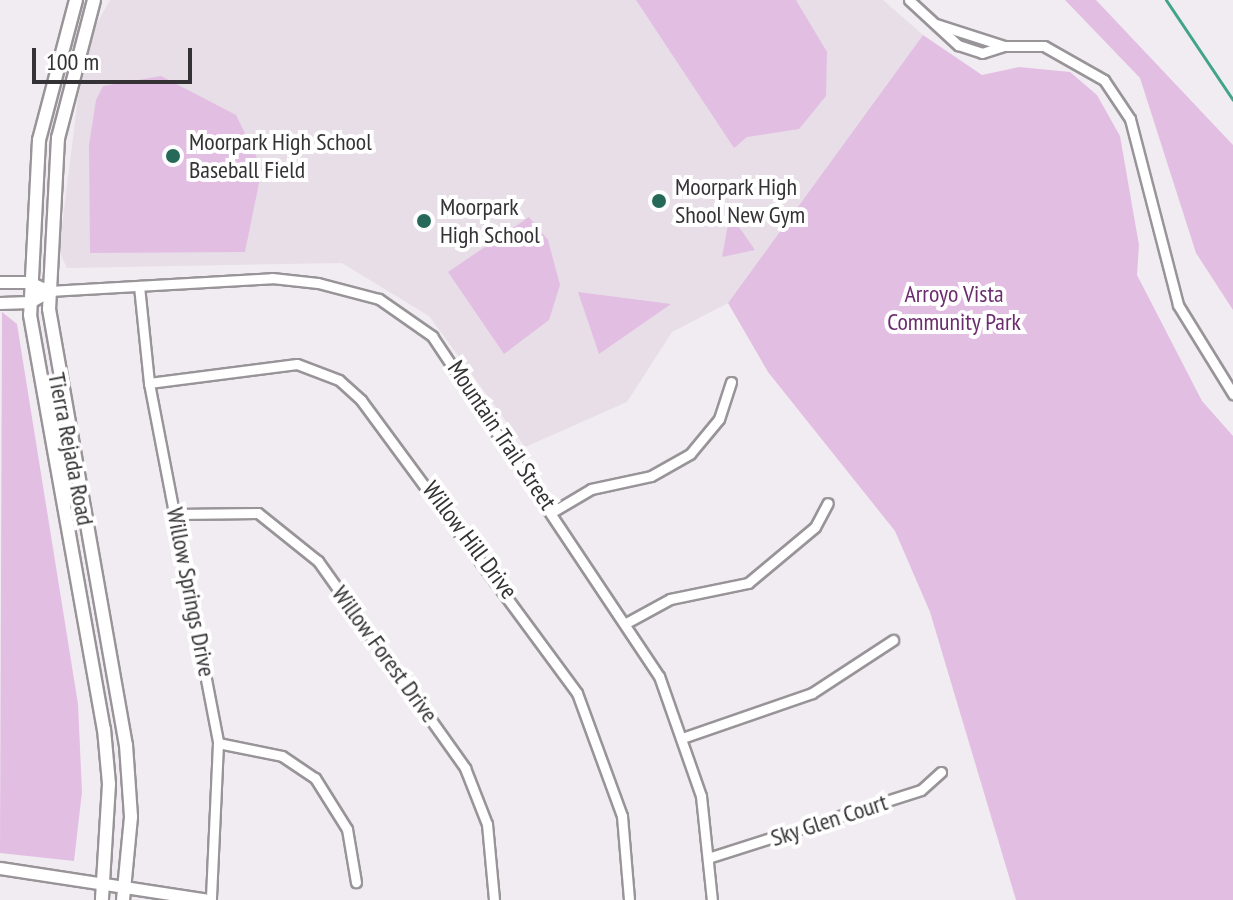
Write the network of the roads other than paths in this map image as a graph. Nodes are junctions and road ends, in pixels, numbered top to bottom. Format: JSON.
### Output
{"nodes":[{"id":1,"x":76,"y":0,"type":"edge"},
{"id":2,"x":94,"y":0,"type":"edge"},
{"id":3,"x":909,"y":0,"type":"edge"},
{"id":4,"x":936,"y":24,"type":"junction"},
{"id":5,"x":1004,"y":46,"type":"junction"},
{"id":6,"x":0,"y":282,"type":"edge"},
{"id":7,"x":29,"y":282,"type":"junction"},
{"id":8,"x":139,"y":286,"type":"junction"},
{"id":9,"x":49,"y":291,"type":"junction"},
{"id":10,"x":30,"y":302,"type":"junction"},
{"id":11,"x":0,"y":303,"type":"edge"},
{"id":12,"x":731,"y":382,"type":"dead end"},
{"id":13,"x":149,"y":383,"type":"junction"},
{"id":14,"x":1233,"y":394,"type":"edge"},
{"id":15,"x":828,"y":503,"type":"dead end"},
{"id":16,"x":554,"y":511,"type":"junction"},
{"id":17,"x":176,"y":514,"type":"junction"},
{"id":18,"x":628,"y":622,"type":"junction"},
{"id":19,"x":893,"y":640,"type":"dead end"},
{"id":20,"x":685,"y":737,"type":"junction"},
{"id":21,"x":218,"y":743,"type":"junction"},
{"id":22,"x":941,"y":772,"type":"dead end"},
{"id":23,"x":711,"y":857,"type":"junction"},
{"id":24,"x":0,"y":868,"type":"edge"},
{"id":25,"x":104,"y":879,"type":"junction"},
{"id":26,"x":356,"y":882,"type":"dead end"},
{"id":27,"x":126,"y":885,"type":"junction"},
{"id":28,"x":102,"y":900,"type":"edge"},
{"id":29,"x":123,"y":900,"type":"edge"},
{"id":30,"x":210,"y":900,"type":"edge"},
{"id":31,"x":494,"y":900,"type":"edge"},
{"id":32,"x":629,"y":900,"type":"edge"},
{"id":33,"x":712,"y":900,"type":"edge"}],
"edges":[{"from":1,"to":7,"type":"main road","name":"Tierra Rejada Road"},
{"from":2,"to":9,"type":"main road","name":"Tierra Rejada Road"},
{"from":3,"to":4,"type":"street"},
{"from":4,"to":5,"type":"street"},
{"from":4,"to":5,"type":"street"},
{"from":5,"to":14,"type":"street"},
{"from":6,"to":7,"type":"street","name":"Mountain Trail Street"},
{"from":7,"to":9,"type":"street","name":"Mountain Trail Street"},
{"from":7,"to":10,"type":"main road","name":"Tierra Rejada Road"},
{"from":8,"to":9,"type":"street","name":"Mountain Trail Street"},
{"from":8,"to":13,"type":"street","name":"Willow Springs Drive"},
{"from":8,"to":16,"type":"street","name":"Mountain Trail Street"},
{"from":9,"to":10,"type":"street","name":"Mountain Trail Street"},
{"from":9,"to":27,"type":"main road","name":"Tierra Rejada Road"},
{"from":10,"to":11,"type":"street","name":"Mountain Trail Street"},
{"from":10,"to":25,"type":"main road","name":"Tierra Rejada Road"},
{"from":12,"to":16,"type":"street"},
{"from":13,"to":17,"type":"street","name":"Willow Springs Drive"},
{"from":13,"to":32,"type":"street","name":"Willow Hill Drive"},
{"from":15,"to":18,"type":"street"},
{"from":16,"to":18,"type":"street","name":"Mountain Trail Street"},
{"from":17,"to":21,"type":"street","name":"Willow Springs Drive"},
{"from":17,"to":31,"type":"street","name":"Willow Forest Drive"},
{"from":18,"to":20,"type":"street","name":"Mountain Trail Street"},
{"from":19,"to":20,"type":"street"},
{"from":20,"to":23,"type":"street","name":"Mountain Trail Street"},
{"from":21,"to":26,"type":"street"},
{"from":21,"to":30,"type":"street","name":"Willow Springs Drive"},
{"from":22,"to":23,"type":"street","name":"Sky Glen Court"},
{"from":23,"to":33,"type":"street","name":"Mountain Trail Street"},
{"from":24,"to":25,"type":"street"},
{"from":25,"to":27,"type":"street"},
{"from":25,"to":28,"type":"main road","name":"Tierra Rejada Road"},
{"from":27,"to":29,"type":"main road","name":"Tierra Rejada Road"},
{"from":27,"to":30,"type":"street"}]}
